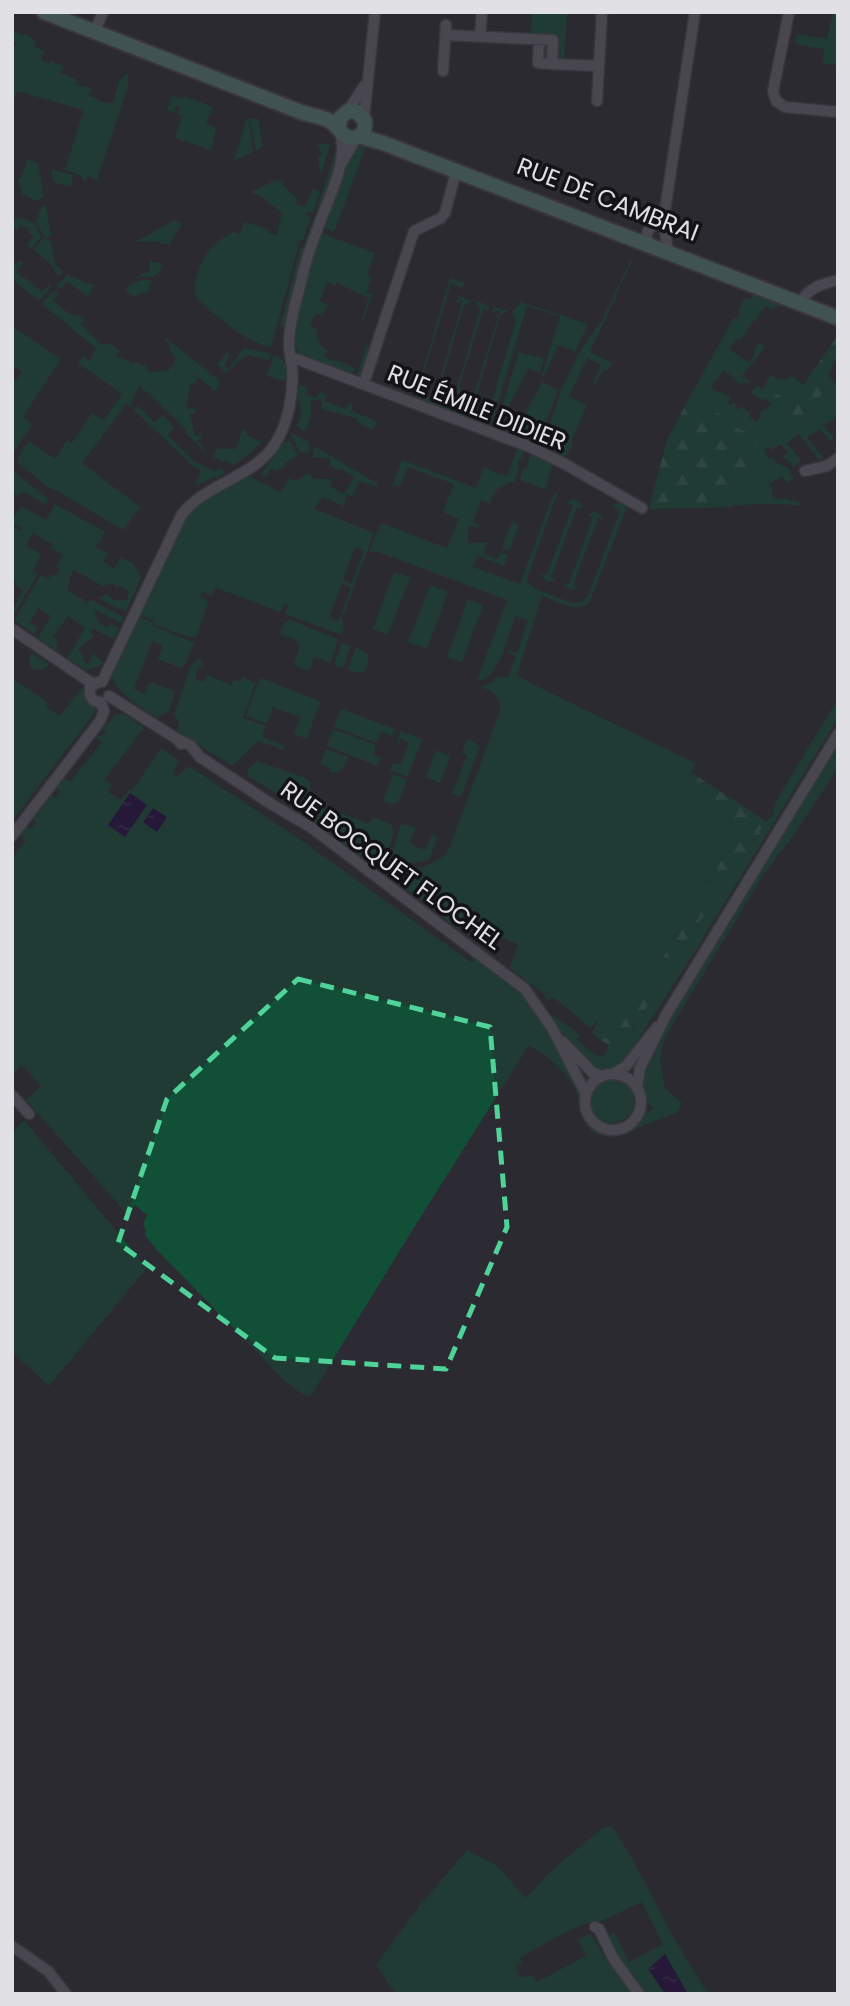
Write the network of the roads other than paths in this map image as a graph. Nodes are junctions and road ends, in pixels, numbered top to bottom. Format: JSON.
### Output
{"nodes":[{"id":1,"x":103,"y":12,"type":"edge"},
{"id":2,"x":375,"y":12,"type":"edge"},
{"id":3,"x":482,"y":12,"type":"edge"},
{"id":4,"x":602,"y":12,"type":"edge"},
{"id":5,"x":695,"y":12,"type":"edge"},
{"id":6,"x":789,"y":12,"type":"edge"},
{"id":7,"x":53,"y":13,"type":"edge"},
{"id":8,"x":96,"y":30,"type":"junction"},
{"id":9,"x":480,"y":36,"type":"junction"},
{"id":10,"x":599,"y":66,"type":"junction"},
{"id":11,"x":443,"y":71,"type":"dead end"},
{"id":12,"x":366,"y":83,"type":"junction"},
{"id":13,"x":597,"y":101,"type":"dead end"},
{"id":14,"x":347,"y":112,"type":"junction"},
{"id":15,"x":838,"y":112,"type":"edge"},
{"id":16,"x":361,"y":129,"type":"junction"},
{"id":17,"x":339,"y":130,"type":"junction"},
{"id":18,"x":341,"y":164,"type":"junction"},
{"id":19,"x":456,"y":172,"type":"junction"},
{"id":20,"x":665,"y":210,"type":"junction"},
{"id":21,"x":655,"y":243,"type":"junction"},
{"id":22,"x":838,"y":280,"type":"edge"},
{"id":23,"x":803,"y":298,"type":"junction"},
{"id":24,"x":838,"y":311,"type":"edge"},
{"id":25,"x":838,"y":318,"type":"edge"},
{"id":26,"x":291,"y":357,"type":"junction"},
{"id":27,"x":366,"y":376,"type":"dead end"},
{"id":28,"x":838,"y":458,"type":"edge"},
{"id":29,"x":805,"y":471,"type":"dead end"},
{"id":30,"x":642,"y":508,"type":"dead end"},
{"id":31,"x":12,"y":629,"type":"edge"},
{"id":32,"x":97,"y":683,"type":"junction"},
{"id":33,"x":105,"y":699,"type":"junction"},
{"id":34,"x":128,"y":708,"type":"junction"},
{"id":35,"x":103,"y":714,"type":"junction"},
{"id":36,"x":838,"y":734,"type":"edge"},
{"id":37,"x":12,"y":836,"type":"edge"},
{"id":38,"x":666,"y":1015,"type":"junction"},
{"id":39,"x":552,"y":1028,"type":"junction"},
{"id":40,"x":613,"y":1074,"type":"junction"},
{"id":41,"x":602,"y":1076,"type":"junction"},
{"id":42,"x":637,"y":1087,"type":"junction"},
{"id":43,"x":586,"y":1094,"type":"junction"},
{"id":44,"x":12,"y":1095,"type":"edge"},
{"id":45,"x":29,"y":1114,"type":"dead end"},
{"id":46,"x":595,"y":1927,"type":"dead end"},
{"id":47,"x":12,"y":1946,"type":"edge"},
{"id":48,"x":66,"y":1994,"type":"edge"},
{"id":49,"x":639,"y":1994,"type":"edge"}],
"edges":[{"from":1,"to":8,"type":"street"},
{"from":2,"to":12,"type":"street"},
{"from":3,"to":9,"type":"street"},
{"from":4,"to":10,"type":"street"},
{"from":5,"to":20,"type":"street"},
{"from":6,"to":15,"type":"street"},
{"from":7,"to":8,"type":"main road"},
{"from":8,"to":14,"type":"main road"},
{"from":8,"to":17,"type":"main road"},
{"from":9,"to":10,"type":"street"},
{"from":9,"to":11,"type":"street"},
{"from":10,"to":13,"type":"street"},
{"from":12,"to":14,"type":"street"},
{"from":12,"to":16,"type":"street"},
{"from":14,"to":16,"type":"main road"},
{"from":14,"to":17,"type":"main road"},
{"from":16,"to":17,"type":"main road"},
{"from":16,"to":18,"type":"street"},
{"from":16,"to":19,"type":"main road","name":"RUE DE CAMBRAI"},
{"from":16,"to":21,"type":"main road","name":"RUE DE CAMBRAI"},
{"from":17,"to":18,"type":"street"},
{"from":18,"to":26,"type":"street"},
{"from":19,"to":21,"type":"main road","name":"RUE DE CAMBRAI"},
{"from":19,"to":27,"type":"street"},
{"from":20,"to":21,"type":"street"},
{"from":20,"to":21,"type":"street"},
{"from":21,"to":23,"type":"main road","name":"RUE DE CAMBRAI"},
{"from":21,"to":25,"type":"main road","name":"RUE DE CAMBRAI"},
{"from":22,"to":23,"type":"street"},
{"from":23,"to":24,"type":"main road","name":"RUE DE CAMBRAI"},
{"from":26,"to":30,"type":"street","name":"RUE ÉMILE DIDIER"},
{"from":26,"to":32,"type":"street"},
{"from":28,"to":29,"type":"street"},
{"from":31,"to":32,"type":"street"},
{"from":32,"to":33,"type":"street"},
{"from":32,"to":33,"type":"street"},
{"from":33,"to":34,"type":"street","name":"RUE BOCQUET FLOCHEL"},
{"from":33,"to":35,"type":"street"},
{"from":34,"to":35,"type":"street"},
{"from":34,"to":39,"type":"street","name":"RUE BOCQUET FLOCHEL"},
{"from":35,"to":37,"type":"street"},
{"from":36,"to":38,"type":"street"},
{"from":38,"to":40,"type":"street"},
{"from":38,"to":42,"type":"street"},
{"from":39,"to":41,"type":"street","name":"RUE BOCQUET FLOCHEL"},
{"from":39,"to":43,"type":"street","name":"RUE BOCQUET FLOCHEL"},
{"from":40,"to":41,"type":"street"},
{"from":40,"to":42,"type":"street"},
{"from":41,"to":43,"type":"street"},
{"from":42,"to":43,"type":"street"},
{"from":44,"to":45,"type":"street"},
{"from":46,"to":49,"type":"street"},
{"from":47,"to":48,"type":"street"}]}
